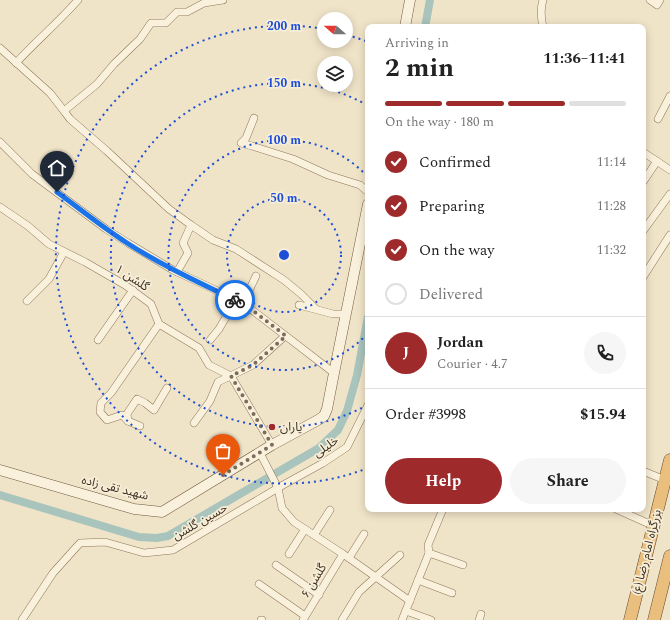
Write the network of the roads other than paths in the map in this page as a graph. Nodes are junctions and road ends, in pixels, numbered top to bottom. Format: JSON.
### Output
{"nodes":[{"id":1,"x":78,"y":0,"type":"edge"},
{"id":2,"x":223,"y":0,"type":"edge"},
{"id":3,"x":410,"y":0,"type":"edge"},
{"id":4,"x":543,"y":0,"type":"edge"},
{"id":5,"x":650,"y":0,"type":"edge"},
{"id":6,"x":659,"y":2,"type":"edge"},
{"id":7,"x":406,"y":24,"type":"edge"},
{"id":8,"x":542,"y":24,"type":"edge"},
{"id":9,"x":0,"y":48,"type":"edge"},
{"id":10,"x":16,"y":62,"type":"junction"},
{"id":11,"x":670,"y":96,"type":"edge"},
{"id":12,"x":64,"y":111,"type":"junction"},
{"id":13,"x":254,"y":118,"type":"dead end"},
{"id":14,"x":658,"y":119,"type":"dead end"},
{"id":15,"x":0,"y":142,"type":"edge"},
{"id":16,"x":646,"y":154,"type":"edge"},
{"id":17,"x":657,"y":161,"type":"junction"},
{"id":18,"x":670,"y":170,"type":"edge"},
{"id":19,"x":646,"y":178,"type":"edge"},
{"id":20,"x":365,"y":189,"type":"edge"},
{"id":21,"x":670,"y":194,"type":"edge"},
{"id":22,"x":0,"y":207,"type":"edge"},
{"id":23,"x":365,"y":219,"type":"edge"},
{"id":24,"x":191,"y":225,"type":"junction"},
{"id":25,"x":646,"y":227,"type":"edge"},
{"id":26,"x":670,"y":235,"type":"edge"},
{"id":27,"x":64,"y":252,"type":"junction"},
{"id":28,"x":177,"y":272,"type":"junction"},
{"id":29,"x":646,"y":272,"type":"edge"},
{"id":30,"x":256,"y":276,"type":"dead end"},
{"id":31,"x":133,"y":290,"type":"junction"},
{"id":32,"x":236,"y":300,"type":"junction"},
{"id":33,"x":27,"y":301,"type":"dead end"},
{"id":34,"x":243,"y":303,"type":"junction"},
{"id":35,"x":298,"y":305,"type":"dead end"},
{"id":36,"x":314,"y":308,"type":"junction"},
{"id":37,"x":346,"y":314,"type":"junction"},
{"id":38,"x":159,"y":324,"type":"junction"},
{"id":39,"x":286,"y":336,"type":"junction"},
{"id":40,"x":98,"y":340,"type":"dead end"},
{"id":41,"x":210,"y":340,"type":"dead end"},
{"id":42,"x":334,"y":373,"type":"junction"},
{"id":43,"x":231,"y":376,"type":"junction"},
{"id":44,"x":167,"y":388,"type":"dead end"},
{"id":45,"x":365,"y":411,"type":"edge"},
{"id":46,"x":128,"y":421,"type":"junction"},
{"id":47,"x":194,"y":423,"type":"dead end"},
{"id":48,"x":140,"y":426,"type":"dead end"},
{"id":49,"x":272,"y":445,"type":"junction"},
{"id":50,"x":260,"y":453,"type":"junction"},
{"id":51,"x":670,"y":460,"type":"edge"},
{"id":52,"x":0,"y":470,"type":"edge"},
{"id":53,"x":646,"y":472,"type":"edge"},
{"id":54,"x":665,"y":480,"type":"junction"},
{"id":55,"x":278,"y":488,"type":"junction"},
{"id":56,"x":330,"y":510,"type":"dead end"},
{"id":57,"x":442,"y":512,"type":"edge"},
{"id":58,"x":623,"y":512,"type":"edge"},
{"id":59,"x":654,"y":526,"type":"junction"},
{"id":60,"x":305,"y":529,"type":"junction"},
{"id":61,"x":364,"y":534,"type":"dead end"},
{"id":62,"x":314,"y":535,"type":"junction"},
{"id":63,"x":428,"y":553,"type":"junction"},
{"id":64,"x":289,"y":554,"type":"dead end"},
{"id":65,"x":400,"y":555,"type":"dead end"},
{"id":66,"x":346,"y":556,"type":"junction"},
{"id":67,"x":670,"y":556,"type":"edge"},
{"id":68,"x":276,"y":565,"type":"dead end"},
{"id":69,"x":463,"y":566,"type":"dead end"},
{"id":70,"x":377,"y":577,"type":"junction"},
{"id":71,"x":418,"y":580,"type":"junction"},
{"id":72,"x":259,"y":584,"type":"dead end"},
{"id":73,"x":452,"y":593,"type":"dead end"},
{"id":74,"x":319,"y":595,"type":"junction"},
{"id":75,"x":410,"y":601,"type":"junction"},
{"id":76,"x":406,"y":611,"type":"junction"},
{"id":77,"x":304,"y":618,"type":"edge"},
{"id":78,"x":22,"y":620,"type":"edge"},
{"id":79,"x":342,"y":620,"type":"edge"},
{"id":80,"x":402,"y":620,"type":"edge"},
{"id":81,"x":431,"y":620,"type":"edge"},
{"id":82,"x":630,"y":620,"type":"edge"},
{"id":83,"x":654,"y":620,"type":"edge"}],
"edges":[{"from":1,"to":10,"type":"street"},
{"from":2,"to":12,"type":"street"},
{"from":3,"to":7,"type":"main road"},
{"from":4,"to":8,"type":"street"},
{"from":5,"to":6,"type":"street"},
{"from":9,"to":10,"type":"street"},
{"from":10,"to":12,"type":"street"},
{"from":11,"to":14,"type":"street"},
{"from":12,"to":24,"type":"street"},
{"from":13,"to":20,"type":"street"},
{"from":15,"to":28,"type":"street"},
{"from":16,"to":17,"type":"street"},
{"from":17,"to":18,"type":"street"},
{"from":17,"to":19,"type":"street"},
{"from":21,"to":25,"type":"street"},
{"from":22,"to":27,"type":"street","name":"گلشن ۱"},
{"from":23,"to":37,"type":"main road","name":"شهید تقی زاده"},
{"from":24,"to":28,"type":"street"},
{"from":24,"to":36,"type":"street"},
{"from":26,"to":29,"type":"street"},
{"from":27,"to":31,"type":"street","name":"گلشن ۱"},
{"from":27,"to":33,"type":"street"},
{"from":28,"to":32,"type":"street"},
{"from":30,"to":34,"type":"street"},
{"from":31,"to":38,"type":"street","name":"گلشن ۱"},
{"from":31,"to":40,"type":"street"},
{"from":32,"to":34,"type":"street"},
{"from":32,"to":41,"type":"street"},
{"from":34,"to":39,"type":"street"},
{"from":35,"to":36,"type":"street"},
{"from":36,"to":37,"type":"street"},
{"from":37,"to":42,"type":"main road","name":"شهید تقی زاده"},
{"from":38,"to":43,"type":"street"},
{"from":38,"to":46,"type":"street"},
{"from":39,"to":42,"type":"street"},
{"from":39,"to":43,"type":"street"},
{"from":42,"to":49,"type":"main road","name":"شهید تقی زاده"},
{"from":43,"to":47,"type":"street"},
{"from":43,"to":49,"type":"street"},
{"from":44,"to":46,"type":"street"},
{"from":45,"to":55,"type":"street","name":"خلیلی"},
{"from":46,"to":48,"type":"street"},
{"from":49,"to":50,"type":"main road","name":"شهید تقی زاده"},
{"from":50,"to":52,"type":"main road","name":"شهید تقی زاده"},
{"from":50,"to":55,"type":"street"},
{"from":51,"to":54,"type":"highway","name":"بزرگراه امام رضا (ع)"},
{"from":53,"to":54,"type":"street"},
{"from":54,"to":59,"type":"highway","name":"بزرگراه امام رضا (ع)"},
{"from":55,"to":60,"type":"street"},
{"from":55,"to":78,"type":"street","name":"حسین گلشن"},
{"from":56,"to":62,"type":"street"},
{"from":57,"to":63,"type":"street"},
{"from":58,"to":59,"type":"street"},
{"from":59,"to":82,"type":"highway","name":"بزرگراه امام رضا (ع)"},
{"from":60,"to":62,"type":"street"},
{"from":60,"to":64,"type":"street"},
{"from":61,"to":66,"type":"street","name":"گلشن ۶"},
{"from":62,"to":66,"type":"street"},
{"from":63,"to":69,"type":"street"},
{"from":63,"to":71,"type":"street"},
{"from":65,"to":70,"type":"street"},
{"from":66,"to":70,"type":"street"},
{"from":66,"to":74,"type":"street","name":"گلشن ۶"},
{"from":67,"to":83,"type":"highway","name":"بزرگراه امام رضا (ع)"},
{"from":68,"to":74,"type":"street"},
{"from":70,"to":75,"type":"street"},
{"from":70,"to":79,"type":"street"},
{"from":71,"to":73,"type":"street"},
{"from":71,"to":75,"type":"street"},
{"from":72,"to":77,"type":"street"},
{"from":74,"to":77,"type":"street","name":"گلشن ۶"},
{"from":75,"to":76,"type":"street"},
{"from":76,"to":80,"type":"street"},
{"from":76,"to":81,"type":"street"}]}
